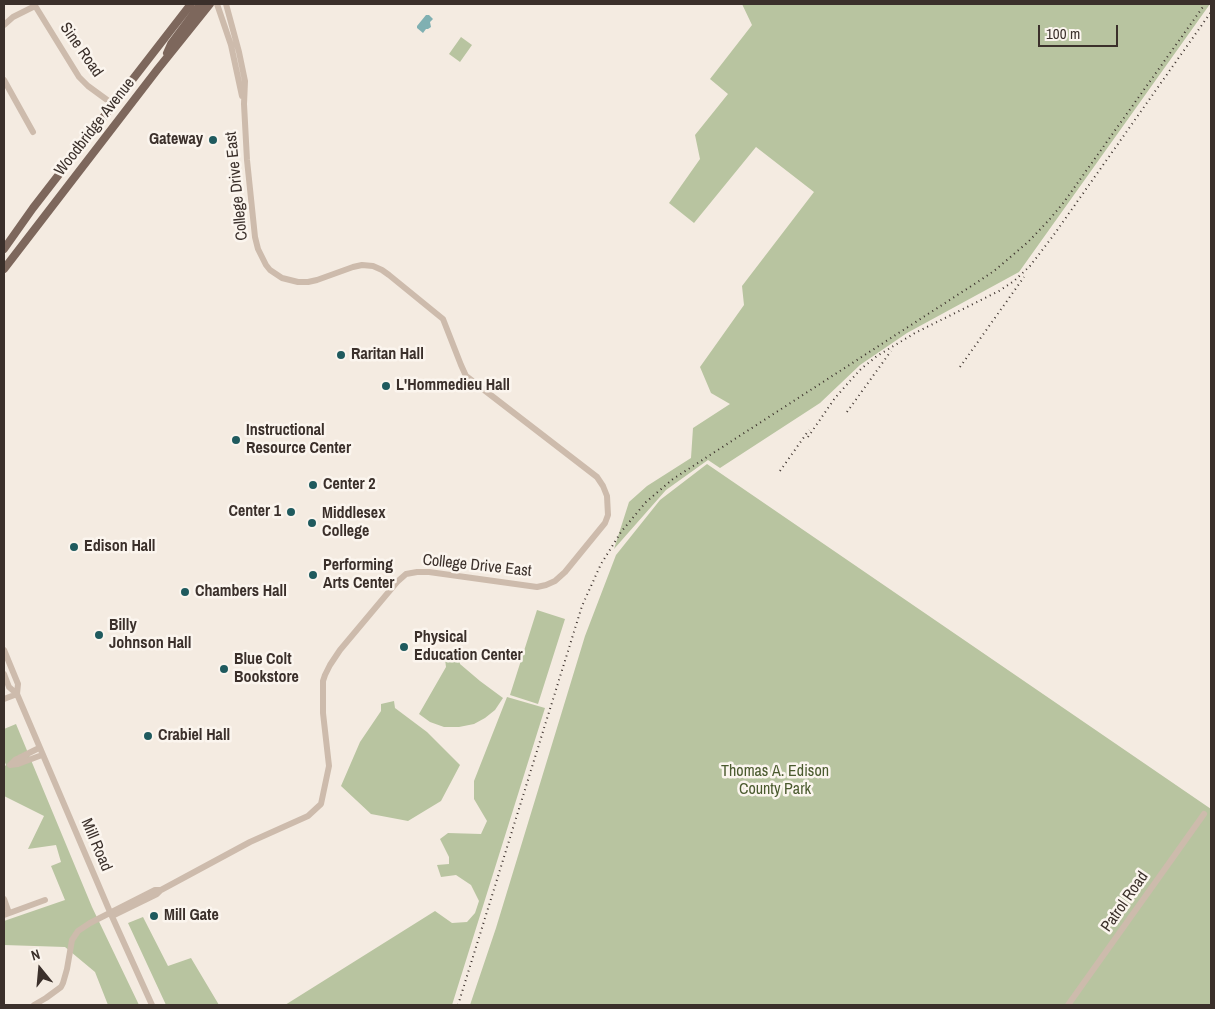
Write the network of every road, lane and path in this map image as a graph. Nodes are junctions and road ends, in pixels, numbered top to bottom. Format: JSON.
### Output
{"nodes":[{"id":1,"x":191,"y":4,"type":"edge"},
{"id":2,"x":201,"y":4,"type":"edge"},
{"id":3,"x":210,"y":4,"type":"edge"},
{"id":4,"x":217,"y":4,"type":"edge"},
{"id":5,"x":226,"y":4,"type":"edge"},
{"id":6,"x":35,"y":5,"type":"edge"},
{"id":7,"x":4,"y":25,"type":"edge"},
{"id":8,"x":157,"y":70,"type":"junction"},
{"id":9,"x":4,"y":80,"type":"edge"},
{"id":10,"x":244,"y":104,"type":"junction"},
{"id":11,"x":114,"y":105,"type":"junction"},
{"id":12,"x":33,"y":132,"type":"dead end"},
{"id":13,"x":4,"y":249,"type":"edge"},
{"id":14,"x":4,"y":269,"type":"edge"},
{"id":15,"x":4,"y":650,"type":"edge"},
{"id":16,"x":4,"y":674,"type":"edge"},
{"id":17,"x":17,"y":694,"type":"junction"},
{"id":18,"x":4,"y":699,"type":"edge"},
{"id":19,"x":41,"y":751,"type":"junction"},
{"id":20,"x":7,"y":766,"type":"edge"},
{"id":21,"x":1204,"y":814,"type":"dead end"},
{"id":22,"x":4,"y":899,"type":"edge"},
{"id":23,"x":45,"y":900,"type":"dead end"},
{"id":24,"x":7,"y":914,"type":"edge"},
{"id":25,"x":111,"y":914,"type":"junction"},
{"id":26,"x":34,"y":1005,"type":"edge"},
{"id":27,"x":152,"y":1005,"type":"edge"},
{"id":28,"x":1068,"y":1005,"type":"edge"}],
"edges":[{"from":1,"to":11,"type":"main road","name":"Woodbridge Avenue"},
{"from":2,"to":8,"type":"main road"},
{"from":3,"to":8,"type":"main road","name":"Woodbridge Avenue"},
{"from":4,"to":10,"type":"street"},
{"from":5,"to":10,"type":"street","name":"College Drive East"},
{"from":6,"to":7,"type":"street"},
{"from":6,"to":11,"type":"street","name":"Sine Road"},
{"from":8,"to":14,"type":"main road","name":"Woodbridge Avenue"},
{"from":9,"to":12,"type":"street"},
{"from":10,"to":25,"type":"street","name":"College Drive East"},
{"from":11,"to":13,"type":"main road","name":"Woodbridge Avenue"},
{"from":15,"to":17,"type":"street","name":"Mill Road"},
{"from":16,"to":17,"type":"street","name":"Mill Road"},
{"from":17,"to":18,"type":"street"},
{"from":17,"to":19,"type":"street","name":"Mill Road"},
{"from":19,"to":20,"type":"street"},
{"from":19,"to":25,"type":"street","name":"Mill Road"},
{"from":21,"to":28,"type":"street","name":"Patrol Road"},
{"from":22,"to":24,"type":"street"},
{"from":23,"to":24,"type":"street"},
{"from":25,"to":26,"type":"street","name":"College Drive East"},
{"from":25,"to":27,"type":"street","name":"Mill Road"}]}
